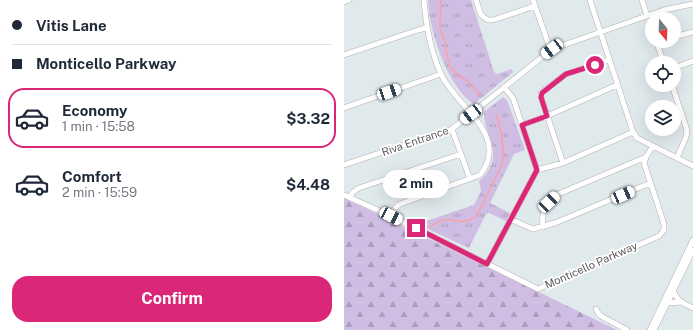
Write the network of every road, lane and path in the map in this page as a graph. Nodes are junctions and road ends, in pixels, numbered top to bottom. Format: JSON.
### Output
{"nodes":[{"id":1,"x":349,"y":0,"type":"edge"},
{"id":2,"x":424,"y":0,"type":"edge"},
{"id":3,"x":476,"y":0,"type":"edge"},
{"id":4,"x":533,"y":0,"type":"edge"},
{"id":5,"x":590,"y":0,"type":"edge"},
{"id":6,"x":642,"y":0,"type":"edge"},
{"id":7,"x":344,"y":1,"type":"edge"},
{"id":8,"x":693,"y":4,"type":"edge"},
{"id":9,"x":535,"y":6,"type":"junction"},
{"id":10,"x":646,"y":12,"type":"edge"},
{"id":11,"x":658,"y":12,"type":"edge"},
{"id":12,"x":645,"y":17,"type":"edge"},
{"id":13,"x":426,"y":28,"type":"junction"},
{"id":14,"x":600,"y":32,"type":"junction"},
{"id":15,"x":693,"y":32,"type":"edge"},
{"id":16,"x":681,"y":35,"type":"edge"},
{"id":17,"x":552,"y":49,"type":"junction"},
{"id":18,"x":344,"y":55,"type":"edge"},
{"id":19,"x":609,"y":60,"type":"junction"},
{"id":20,"x":693,"y":61,"type":"edge"},
{"id":21,"x":681,"y":65,"type":"edge"},
{"id":22,"x":441,"y":74,"type":"junction"},
{"id":23,"x":617,"y":85,"type":"junction"},
{"id":24,"x":504,"y":87,"type":"junction"},
{"id":25,"x":674,"y":92,"type":"edge"},
{"id":26,"x":344,"y":108,"type":"edge"},
{"id":27,"x":471,"y":114,"type":"junction"},
{"id":28,"x":547,"y":116,"type":"junction"},
{"id":29,"x":522,"y":125,"type":"junction"},
{"id":30,"x":452,"y":129,"type":"junction"},
{"id":31,"x":633,"y":132,"type":"junction"},
{"id":32,"x":653,"y":146,"type":"junction"},
{"id":33,"x":461,"y":154,"type":"junction"},
{"id":34,"x":646,"y":157,"type":"junction"},
{"id":35,"x":677,"y":158,"type":"junction"},
{"id":36,"x":563,"y":163,"type":"junction"},
{"id":37,"x":344,"y":165,"type":"edge"},
{"id":38,"x":693,"y":166,"type":"edge"},
{"id":39,"x":537,"y":170,"type":"junction"},
{"id":40,"x":470,"y":179,"type":"junction"},
{"id":41,"x":650,"y":183,"type":"junction"},
{"id":42,"x":344,"y":195,"type":"edge"},
{"id":43,"x":350,"y":197,"type":"junction"},
{"id":44,"x":391,"y":216,"type":"junction"},
{"id":45,"x":510,"y":219,"type":"junction"},
{"id":46,"x":543,"y":227,"type":"junction"},
{"id":47,"x":693,"y":240,"type":"edge"},
{"id":48,"x":693,"y":250,"type":"edge"},
{"id":49,"x":487,"y":264,"type":"junction"},
{"id":50,"x":674,"y":289,"type":"junction"},
{"id":51,"x":682,"y":302,"type":"junction"},
{"id":52,"x":667,"y":303,"type":"junction"},
{"id":53,"x":693,"y":308,"type":"edge"},
{"id":54,"x":596,"y":309,"type":"dead end"},
{"id":55,"x":627,"y":330,"type":"edge"},
{"id":56,"x":650,"y":330,"type":"edge"},
{"id":57,"x":654,"y":330,"type":"edge"}],
"edges":[{"from":1,"to":7,"type":"street"},
{"from":2,"to":13,"type":"street"},
{"from":3,"to":9,"type":"street"},
{"from":4,"to":9,"type":"street"},
{"from":5,"to":14,"type":"street"},
{"from":6,"to":10,"type":"street"},
{"from":8,"to":11,"type":"street","name":"Riva Entrance"},
{"from":9,"to":17,"type":"street"},
{"from":12,"to":14,"type":"street","name":"Riva Entrance"},
{"from":13,"to":18,"type":"street"},
{"from":13,"to":22,"type":"street"},
{"from":14,"to":17,"type":"street","name":"Riva Entrance"},
{"from":14,"to":19,"type":"street"},
{"from":15,"to":16,"type":"street"},
{"from":17,"to":24,"type":"street","name":"Riva Entrance"},
{"from":19,"to":23,"type":"street"},
{"from":19,"to":28,"type":"street"},
{"from":20,"to":21,"type":"street"},
{"from":22,"to":26,"type":"street"},
{"from":22,"to":27,"type":"street"},
{"from":23,"to":28,"type":"street"},
{"from":23,"to":31,"type":"street"},
{"from":24,"to":27,"type":"street","name":"Riva Entrance"},
{"from":24,"to":29,"type":"street"},
{"from":25,"to":35,"type":"street"},
{"from":27,"to":30,"type":"street","name":"Riva Entrance"},
{"from":27,"to":40,"type":"street"},
{"from":28,"to":29,"type":"street"},
{"from":28,"to":36,"type":"street"},
{"from":29,"to":39,"type":"street"},
{"from":30,"to":33,"type":"street"},
{"from":30,"to":37,"type":"street","name":"Riva Entrance"},
{"from":31,"to":32,"type":"street"},
{"from":31,"to":36,"type":"street"},
{"from":32,"to":34,"type":"street"},
{"from":32,"to":35,"type":"street"},
{"from":33,"to":40,"type":"street"},
{"from":33,"to":43,"type":"street"},
{"from":34,"to":41,"type":"street"},
{"from":34,"to":46,"type":"street"},
{"from":35,"to":38,"type":"street"},
{"from":36,"to":39,"type":"street"},
{"from":39,"to":45,"type":"street"},
{"from":40,"to":44,"type":"street"},
{"from":41,"to":46,"type":"street"},
{"from":41,"to":49,"type":"street","name":"Monticello Parkway"},
{"from":42,"to":43,"type":"street","name":"Monticello Parkway"},
{"from":43,"to":44,"type":"street","name":"Monticello Parkway"},
{"from":44,"to":49,"type":"street","name":"Monticello Parkway"},
{"from":45,"to":46,"type":"street"},
{"from":45,"to":49,"type":"street"},
{"from":47,"to":56,"type":"street"},
{"from":48,"to":50,"type":"street"},
{"from":50,"to":51,"type":"street"},
{"from":50,"to":52,"type":"street"},
{"from":51,"to":52,"type":"street"},
{"from":51,"to":53,"type":"street"},
{"from":52,"to":57,"type":"street"},
{"from":54,"to":55,"type":"street"}]}
